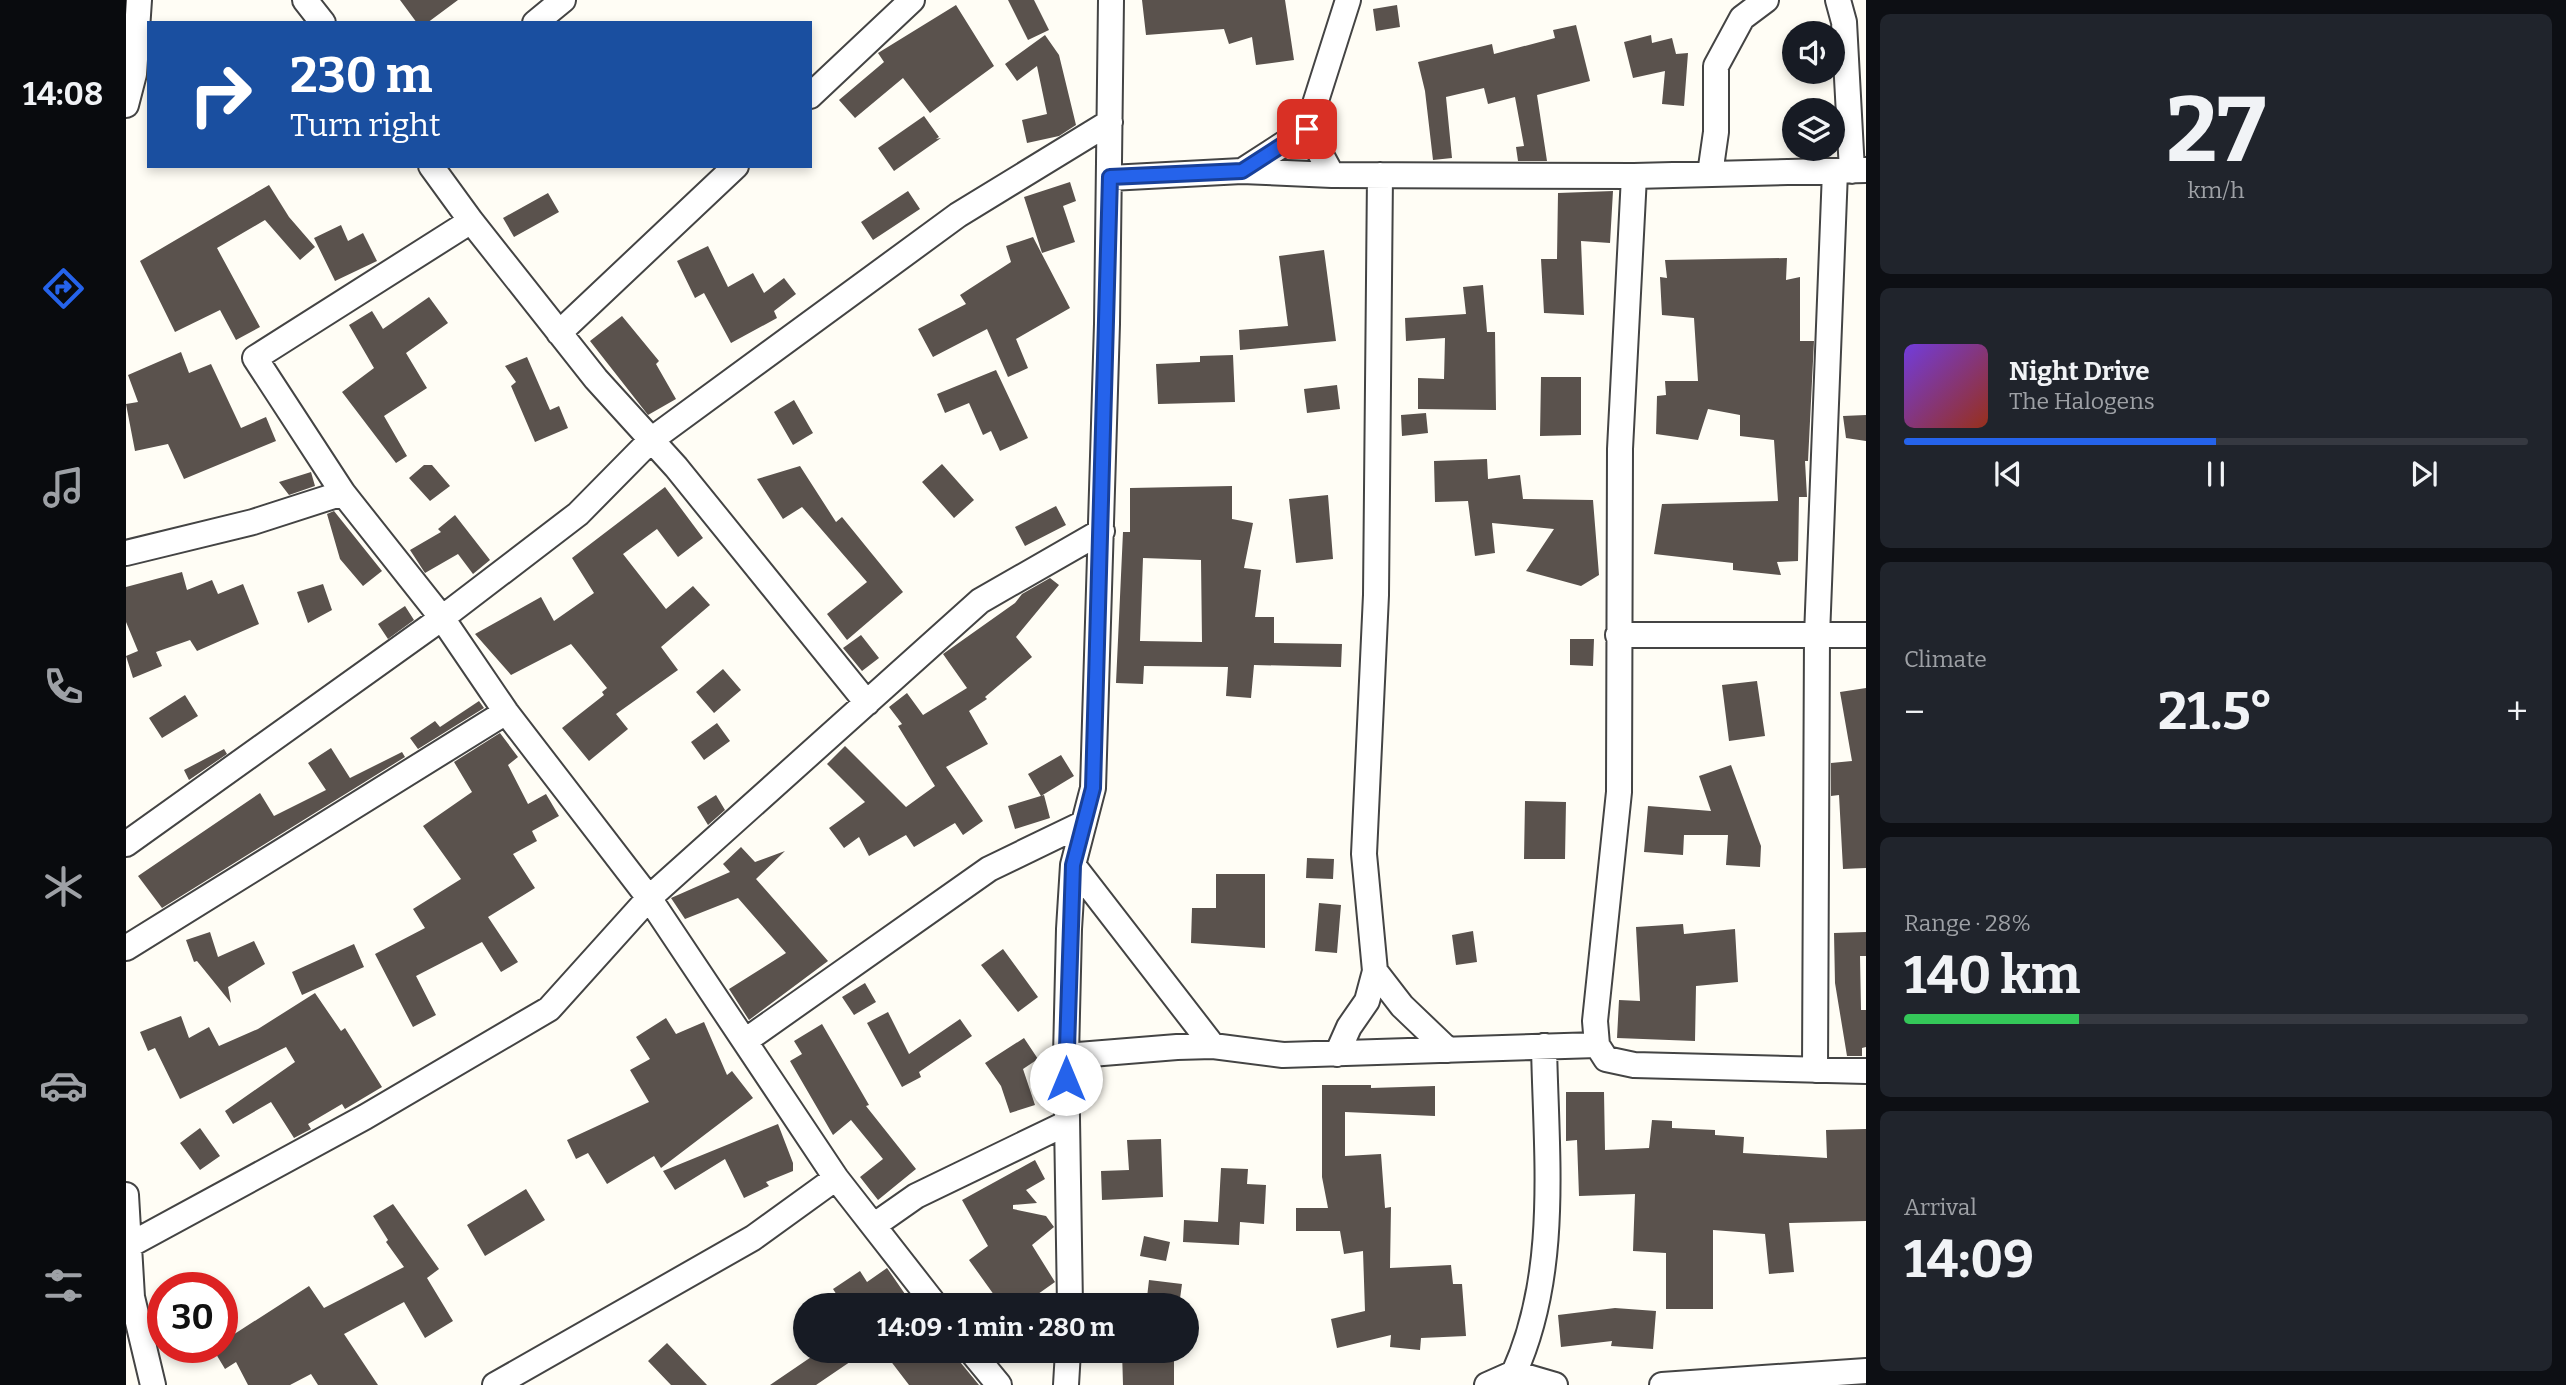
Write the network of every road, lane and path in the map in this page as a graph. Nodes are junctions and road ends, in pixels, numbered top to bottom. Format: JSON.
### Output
{"nodes":[{"id":1,"x":139,"y":0,"type":"edge"},
{"id":2,"x":305,"y":0,"type":"edge"},
{"id":3,"x":563,"y":0,"type":"edge"},
{"id":4,"x":912,"y":0,"type":"edge"},
{"id":5,"x":1111,"y":0,"type":"edge"},
{"id":6,"x":1348,"y":0,"type":"edge"},
{"id":7,"x":1766,"y":0,"type":"edge"},
{"id":8,"x":1838,"y":0,"type":"edge"},
{"id":9,"x":321,"y":21,"type":"edge"},
{"id":10,"x":537,"y":21,"type":"edge"},
{"id":11,"x":812,"y":94,"type":"edge"},
{"id":12,"x":126,"y":105,"type":"edge"},
{"id":13,"x":1110,"y":122,"type":"junction"},
{"id":14,"x":1307,"y":129,"type":"junction"},
{"id":15,"x":433,"y":168,"type":"edge"},
{"id":16,"x":734,"y":168,"type":"edge"},
{"id":17,"x":1242,"y":171,"type":"junction"},
{"id":18,"x":1851,"y":171,"type":"edge"},
{"id":19,"x":1710,"y":174,"type":"junction"},
{"id":20,"x":1332,"y":175,"type":"junction"},
{"id":21,"x":1380,"y":175,"type":"junction"},
{"id":22,"x":1634,"y":176,"type":"junction"},
{"id":23,"x":1110,"y":177,"type":"junction"},
{"id":24,"x":471,"y":221,"type":"junction"},
{"id":25,"x":559,"y":333,"type":"junction"},
{"id":26,"x":651,"y":440,"type":"junction"},
{"id":27,"x":342,"y":493,"type":"junction"},
{"id":28,"x":1102,"y":531,"type":"junction"},
{"id":29,"x":126,"y":553,"type":"edge"},
{"id":30,"x":442,"y":618,"type":"junction"},
{"id":31,"x":1618,"y":635,"type":"junction"},
{"id":32,"x":1866,"y":635,"type":"edge"},
{"id":33,"x":1817,"y":636,"type":"junction"},
{"id":34,"x":867,"y":704,"type":"junction"},
{"id":35,"x":506,"y":712,"type":"junction"},
{"id":36,"x":1084,"y":823,"type":"junction"},
{"id":37,"x":126,"y":844,"type":"edge"},
{"id":38,"x":1073,"y":865,"type":"junction"},
{"id":39,"x":649,"y":898,"type":"junction"},
{"id":40,"x":126,"y":948,"type":"edge"},
{"id":41,"x":1375,"y":971,"type":"junction"},
{"id":42,"x":745,"y":1041,"type":"junction"},
{"id":43,"x":1597,"y":1045,"type":"junction"},
{"id":44,"x":1213,"y":1046,"type":"junction"},
{"id":45,"x":1544,"y":1046,"type":"junction"},
{"id":46,"x":1448,"y":1050,"type":"junction"},
{"id":47,"x":1337,"y":1054,"type":"junction"},
{"id":48,"x":1066,"y":1056,"type":"junction"},
{"id":49,"x":1815,"y":1070,"type":"junction"},
{"id":50,"x":1866,"y":1072,"type":"edge"},
{"id":51,"x":1067,"y":1123,"type":"junction"},
{"id":52,"x":836,"y":1178,"type":"junction"},
{"id":53,"x":126,"y":1195,"type":"edge"},
{"id":54,"x":876,"y":1224,"type":"junction"},
{"id":55,"x":127,"y":1246,"type":"edge"},
{"id":56,"x":926,"y":1293,"type":"edge"},
{"id":57,"x":1070,"y":1293,"type":"edge"},
{"id":58,"x":129,"y":1302,"type":"edge"},
{"id":59,"x":981,"y":1363,"type":"edge"},
{"id":60,"x":1067,"y":1363,"type":"edge"},
{"id":61,"x":1866,"y":1371,"type":"edge"},
{"id":62,"x":1514,"y":1373,"type":"junction"},
{"id":63,"x":153,"y":1385,"type":"edge"},
{"id":64,"x":495,"y":1385,"type":"edge"},
{"id":65,"x":999,"y":1385,"type":"edge"},
{"id":66,"x":1066,"y":1385,"type":"edge"},
{"id":67,"x":1487,"y":1385,"type":"edge"},
{"id":68,"x":1555,"y":1385,"type":"edge"},
{"id":69,"x":1662,"y":1385,"type":"edge"}],
"edges":[{"from":1,"to":12,"type":"street"},
{"from":2,"to":9,"type":"street"},
{"from":3,"to":10,"type":"street"},
{"from":4,"to":11,"type":"street"},
{"from":5,"to":13,"type":"street"},
{"from":6,"to":14,"type":"street"},
{"from":7,"to":19,"type":"street"},
{"from":8,"to":18,"type":"street"},
{"from":13,"to":23,"type":"street"},
{"from":13,"to":26,"type":"street"},
{"from":14,"to":17,"type":"street"},
{"from":14,"to":20,"type":"street"},
{"from":15,"to":24,"type":"street"},
{"from":16,"to":25,"type":"street"},
{"from":17,"to":20,"type":"street"},
{"from":17,"to":23,"type":"street"},
{"from":18,"to":19,"type":"street"},
{"from":18,"to":33,"type":"street"},
{"from":19,"to":22,"type":"street"},
{"from":20,"to":21,"type":"street"},
{"from":21,"to":22,"type":"street"},
{"from":21,"to":41,"type":"street"},
{"from":22,"to":31,"type":"street"},
{"from":23,"to":28,"type":"street"},
{"from":24,"to":25,"type":"street"},
{"from":24,"to":27,"type":"street"},
{"from":25,"to":26,"type":"street"},
{"from":26,"to":30,"type":"street"},
{"from":26,"to":34,"type":"street"},
{"from":27,"to":29,"type":"street"},
{"from":27,"to":30,"type":"street"},
{"from":28,"to":34,"type":"street"},
{"from":28,"to":36,"type":"street"},
{"from":30,"to":35,"type":"street"},
{"from":30,"to":37,"type":"street"},
{"from":31,"to":33,"type":"street"},
{"from":31,"to":43,"type":"street"},
{"from":32,"to":33,"type":"street"},
{"from":33,"to":49,"type":"street"},
{"from":34,"to":39,"type":"street"},
{"from":35,"to":39,"type":"street"},
{"from":35,"to":40,"type":"street"},
{"from":36,"to":38,"type":"street"},
{"from":36,"to":42,"type":"street"},
{"from":38,"to":44,"type":"street"},
{"from":38,"to":48,"type":"street"},
{"from":39,"to":42,"type":"street"},
{"from":39,"to":55,"type":"street"},
{"from":41,"to":46,"type":"street"},
{"from":41,"to":47,"type":"street"},
{"from":42,"to":52,"type":"street"},
{"from":43,"to":45,"type":"street"},
{"from":43,"to":49,"type":"street"},
{"from":44,"to":47,"type":"street"},
{"from":44,"to":48,"type":"street"},
{"from":45,"to":46,"type":"street"},
{"from":45,"to":62,"type":"street"},
{"from":46,"to":47,"type":"street"},
{"from":48,"to":51,"type":"street"},
{"from":49,"to":50,"type":"street"},
{"from":51,"to":54,"type":"street"},
{"from":51,"to":57,"type":"street"},
{"from":52,"to":54,"type":"street"},
{"from":52,"to":64,"type":"street"},
{"from":53,"to":55,"type":"street"},
{"from":54,"to":56,"type":"street"},
{"from":55,"to":58,"type":"street"},
{"from":58,"to":63,"type":"street"},
{"from":59,"to":65,"type":"street"},
{"from":60,"to":66,"type":"street"},
{"from":61,"to":69,"type":"street"},
{"from":62,"to":67,"type":"street"},
{"from":62,"to":68,"type":"street"}]}
